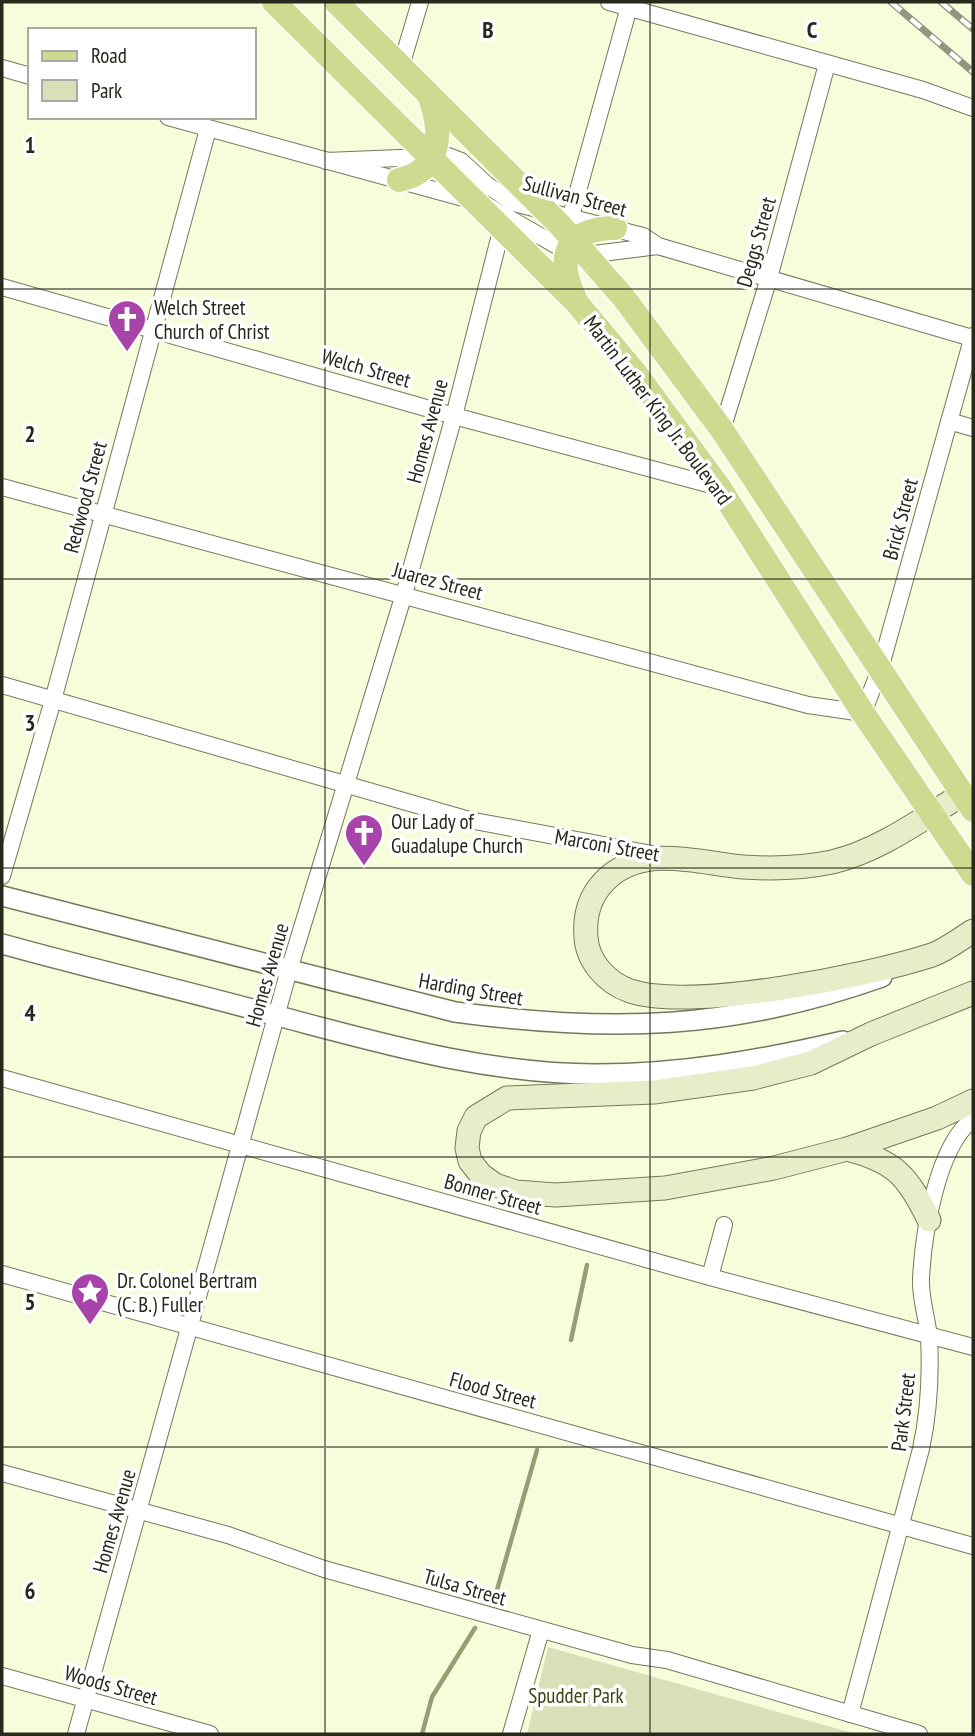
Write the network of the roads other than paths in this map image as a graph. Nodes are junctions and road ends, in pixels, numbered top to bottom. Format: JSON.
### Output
{"nodes":[{"id":1,"x":274,"y":2,"type":"edge"},
{"id":2,"x":336,"y":2,"type":"edge"},
{"id":3,"x":420,"y":2,"type":"edge"},
{"id":4,"x":609,"y":2,"type":"edge"},
{"id":5,"x":629,"y":7,"type":"junction"},
{"id":6,"x":827,"y":64,"type":"junction"},
{"id":7,"x":401,"y":66,"type":"junction"},
{"id":8,"x":2,"y":68,"type":"edge"},
{"id":9,"x":28,"y":75,"type":"edge"},
{"id":10,"x":428,"y":93,"type":"junction"},
{"id":11,"x":973,"y":108,"type":"edge"},
{"id":12,"x":175,"y":119,"type":"edge"},
{"id":13,"x":208,"y":129,"type":"junction"},
{"id":14,"x":433,"y":158,"type":"junction"},
{"id":15,"x":326,"y":161,"type":"junction"},
{"id":16,"x":399,"y":180,"type":"junction"},
{"id":17,"x":475,"y":201,"type":"junction"},
{"id":18,"x":545,"y":210,"type":"junction"},
{"id":19,"x":571,"y":216,"type":"junction"},
{"id":20,"x":502,"y":227,"type":"junction"},
{"id":21,"x":615,"y":228,"type":"junction"},
{"id":22,"x":658,"y":246,"type":"junction"},
{"id":23,"x":576,"y":250,"type":"junction"},
{"id":24,"x":769,"y":278,"type":"junction"},
{"id":25,"x":2,"y":287,"type":"edge"},
{"id":26,"x":577,"y":303,"type":"junction"},
{"id":27,"x":152,"y":329,"type":"junction"},
{"id":28,"x":973,"y":337,"type":"edge"},
{"id":29,"x":454,"y":416,"type":"junction"},
{"id":30,"x":949,"y":421,"type":"junction"},
{"id":31,"x":973,"y":428,"type":"edge"},
{"id":32,"x":722,"y":430,"type":"junction"},
{"id":33,"x":2,"y":487,"type":"edge"},
{"id":34,"x":719,"y":487,"type":"junction"},
{"id":35,"x":102,"y":514,"type":"junction"},
{"id":36,"x":404,"y":594,"type":"junction"},
{"id":37,"x":880,"y":669,"type":"junction"},
{"id":38,"x":2,"y":685,"type":"edge"},
{"id":39,"x":53,"y":700,"type":"junction"},
{"id":40,"x":863,"y":713,"type":"junction"},
{"id":41,"x":345,"y":785,"type":"junction"},
{"id":42,"x":970,"y":797,"type":"edge"},
{"id":43,"x":934,"y":812,"type":"junction"},
{"id":44,"x":679,"y":857,"type":"junction"},
{"id":45,"x":973,"y":874,"type":"edge"},
{"id":46,"x":2,"y":876,"type":"edge"},
{"id":47,"x":2,"y":896,"type":"edge"},
{"id":48,"x":973,"y":931,"type":"edge"},
{"id":49,"x":2,"y":944,"type":"edge"},
{"id":50,"x":934,"y":954,"type":"junction"},
{"id":51,"x":289,"y":970,"type":"junction"},
{"id":52,"x":968,"y":996,"type":"edge"},
{"id":53,"x":277,"y":1015,"type":"junction"},
{"id":54,"x":871,"y":1034,"type":"junction"},
{"id":55,"x":2,"y":1078,"type":"edge"},
{"id":56,"x":973,"y":1101,"type":"edge"},
{"id":57,"x":973,"y":1119,"type":"edge"},
{"id":58,"x":241,"y":1146,"type":"junction"},
{"id":59,"x":846,"y":1149,"type":"junction"},
{"id":60,"x":929,"y":1220,"type":"junction"},
{"id":61,"x":724,"y":1225,"type":"dead end"},
{"id":62,"x":2,"y":1274,"type":"edge"},
{"id":63,"x":710,"y":1278,"type":"junction"},
{"id":64,"x":190,"y":1328,"type":"junction"},
{"id":65,"x":929,"y":1336,"type":"junction"},
{"id":66,"x":973,"y":1347,"type":"edge"},
{"id":67,"x":2,"y":1473,"type":"edge"},
{"id":68,"x":139,"y":1511,"type":"junction"},
{"id":69,"x":900,"y":1524,"type":"junction"},
{"id":70,"x":973,"y":1546,"type":"edge"},
{"id":71,"x":541,"y":1630,"type":"junction"},
{"id":72,"x":2,"y":1676,"type":"edge"},
{"id":73,"x":85,"y":1700,"type":"junction"},
{"id":74,"x":850,"y":1714,"type":"junction"},
{"id":75,"x":76,"y":1734,"type":"edge"},
{"id":76,"x":210,"y":1734,"type":"edge"},
{"id":77,"x":511,"y":1734,"type":"edge"},
{"id":78,"x":919,"y":1734,"type":"edge"}],
"edges":[{"from":1,"to":14,"type":"main road","name":"Martin Luther King Jr. Boulevard"},
{"from":2,"to":7,"type":"main road","name":"Martin Luther King Jr. Boulevard"},
{"from":3,"to":7,"type":"street"},
{"from":4,"to":5,"type":"street"},
{"from":5,"to":6,"type":"street"},
{"from":5,"to":19,"type":"street"},
{"from":6,"to":11,"type":"street"},
{"from":6,"to":24,"type":"street","name":"Deggs Street"},
{"from":7,"to":10,"type":"main road","name":"Martin Luther King Jr. Boulevard"},
{"from":8,"to":9,"type":"street"},
{"from":10,"to":14,"type":"main road"},
{"from":10,"to":18,"type":"main road","name":"Martin Luther King Jr. Boulevard"},
{"from":12,"to":13,"type":"street","name":"Sullivan Street"},
{"from":13,"to":15,"type":"street","name":"Sullivan Street"},
{"from":13,"to":27,"type":"street","name":"Redwood Street"},
{"from":14,"to":15,"type":"street","name":"Sullivan Street"},
{"from":14,"to":16,"type":"main road"},
{"from":14,"to":17,"type":"main road","name":"Martin Luther King Jr. Boulevard"},
{"from":14,"to":18,"type":"street","name":"Sullivan Street"},
{"from":15,"to":16,"type":"street","name":"Sullivan Street"},
{"from":16,"to":17,"type":"street","name":"Sullivan Street"},
{"from":17,"to":20,"type":"main road","name":"Martin Luther King Jr. Boulevard"},
{"from":17,"to":23,"type":"street","name":"Sullivan Street"},
{"from":18,"to":19,"type":"street","name":"Sullivan Street"},
{"from":18,"to":23,"type":"main road","name":"Martin Luther King Jr. Boulevard"},
{"from":19,"to":21,"type":"street","name":"Sullivan Street"},
{"from":20,"to":26,"type":"main road","name":"Martin Luther King Jr. Boulevard"},
{"from":20,"to":29,"type":"street","name":"Homes Avenue"},
{"from":21,"to":22,"type":"street","name":"Sullivan Street"},
{"from":21,"to":23,"type":"main road"},
{"from":22,"to":23,"type":"street","name":"Sullivan Street"},
{"from":22,"to":24,"type":"street","name":"Sullivan Street"},
{"from":23,"to":26,"type":"main road"},
{"from":23,"to":32,"type":"main road","name":"Martin Luther King Jr. Boulevard"},
{"from":24,"to":28,"type":"street","name":"Sullivan Street"},
{"from":24,"to":32,"type":"street","name":"Deggs Street"},
{"from":25,"to":27,"type":"street","name":"Welch Street"},
{"from":26,"to":34,"type":"main road","name":"Martin Luther King Jr. Boulevard"},
{"from":27,"to":29,"type":"street","name":"Welch Street"},
{"from":27,"to":35,"type":"street","name":"Redwood Street"},
{"from":28,"to":30,"type":"street","name":"Brick Street"},
{"from":29,"to":34,"type":"street","name":"Welch Street"},
{"from":29,"to":36,"type":"street","name":"Homes Avenue"},
{"from":30,"to":31,"type":"street"},
{"from":30,"to":37,"type":"street","name":"Brick Street"},
{"from":32,"to":37,"type":"main road","name":"Martin Luther King Jr. Boulevard"},
{"from":33,"to":35,"type":"street","name":"Juarez Street"},
{"from":34,"to":40,"type":"main road","name":"Martin Luther King Jr. Boulevard"},
{"from":35,"to":36,"type":"street","name":"Juarez Street"},
{"from":35,"to":39,"type":"street","name":"Redwood Street"},
{"from":36,"to":40,"type":"street","name":"Juarez Street"},
{"from":36,"to":41,"type":"street","name":"Homes Avenue"},
{"from":37,"to":40,"type":"street","name":"Brick Street"},
{"from":37,"to":42,"type":"main road","name":"Martin Luther King Jr. Boulevard"},
{"from":38,"to":39,"type":"street","name":"Marconi Street"},
{"from":39,"to":41,"type":"street","name":"Marconi Street"},
{"from":39,"to":46,"type":"street","name":"Redwood Street"},
{"from":40,"to":43,"type":"main road","name":"Martin Luther King Jr. Boulevard"},
{"from":41,"to":44,"type":"street","name":"Marconi Street"},
{"from":41,"to":51,"type":"street","name":"Homes Avenue"},
{"from":42,"to":43,"type":"main road","name":"Marconi Street"},
{"from":43,"to":44,"type":"main road","name":"Marconi Street"},
{"from":43,"to":45,"type":"main road","name":"Martin Luther King Jr. Boulevard"},
{"from":44,"to":50,"type":"main road"},
{"from":47,"to":51,"type":"street","name":"Harding Street"},
{"from":48,"to":50,"type":"main road"},
{"from":49,"to":53,"type":"street"},
{"from":50,"to":51,"type":"street","name":"Harding Street"},
{"from":51,"to":53,"type":"street","name":"Homes Avenue"},
{"from":52,"to":54,"type":"main road"},
{"from":53,"to":54,"type":"street"},
{"from":53,"to":58,"type":"street","name":"Homes Avenue"},
{"from":54,"to":59,"type":"main road"},
{"from":55,"to":58,"type":"street","name":"Bonner Street"},
{"from":56,"to":59,"type":"main road"},
{"from":57,"to":60,"type":"street","name":"Park Street"},
{"from":58,"to":63,"type":"street","name":"Bonner Street"},
{"from":58,"to":64,"type":"street","name":"Homes Avenue"},
{"from":59,"to":60,"type":"main road"},
{"from":60,"to":65,"type":"street","name":"Park Street"},
{"from":61,"to":63,"type":"street"},
{"from":62,"to":64,"type":"street","name":"Flood Street"},
{"from":63,"to":65,"type":"street","name":"Bonner Street"},
{"from":64,"to":68,"type":"street","name":"Homes Avenue"},
{"from":64,"to":69,"type":"street","name":"Flood Street"},
{"from":65,"to":66,"type":"street","name":"Bonner Street"},
{"from":65,"to":69,"type":"street","name":"Park Street"},
{"from":67,"to":68,"type":"street","name":"Tulsa Street"},
{"from":68,"to":71,"type":"street","name":"Tulsa Street"},
{"from":68,"to":73,"type":"street","name":"Homes Avenue"},
{"from":69,"to":70,"type":"street","name":"Flood Street"},
{"from":69,"to":74,"type":"street","name":"Park Street"},
{"from":71,"to":74,"type":"street","name":"Tulsa Street"},
{"from":71,"to":77,"type":"street"},
{"from":72,"to":73,"type":"street","name":"Woods Street"},
{"from":73,"to":75,"type":"street","name":"Homes Avenue"},
{"from":73,"to":76,"type":"street","name":"Woods Street"},
{"from":74,"to":78,"type":"street","name":"Tulsa Street"}]}
